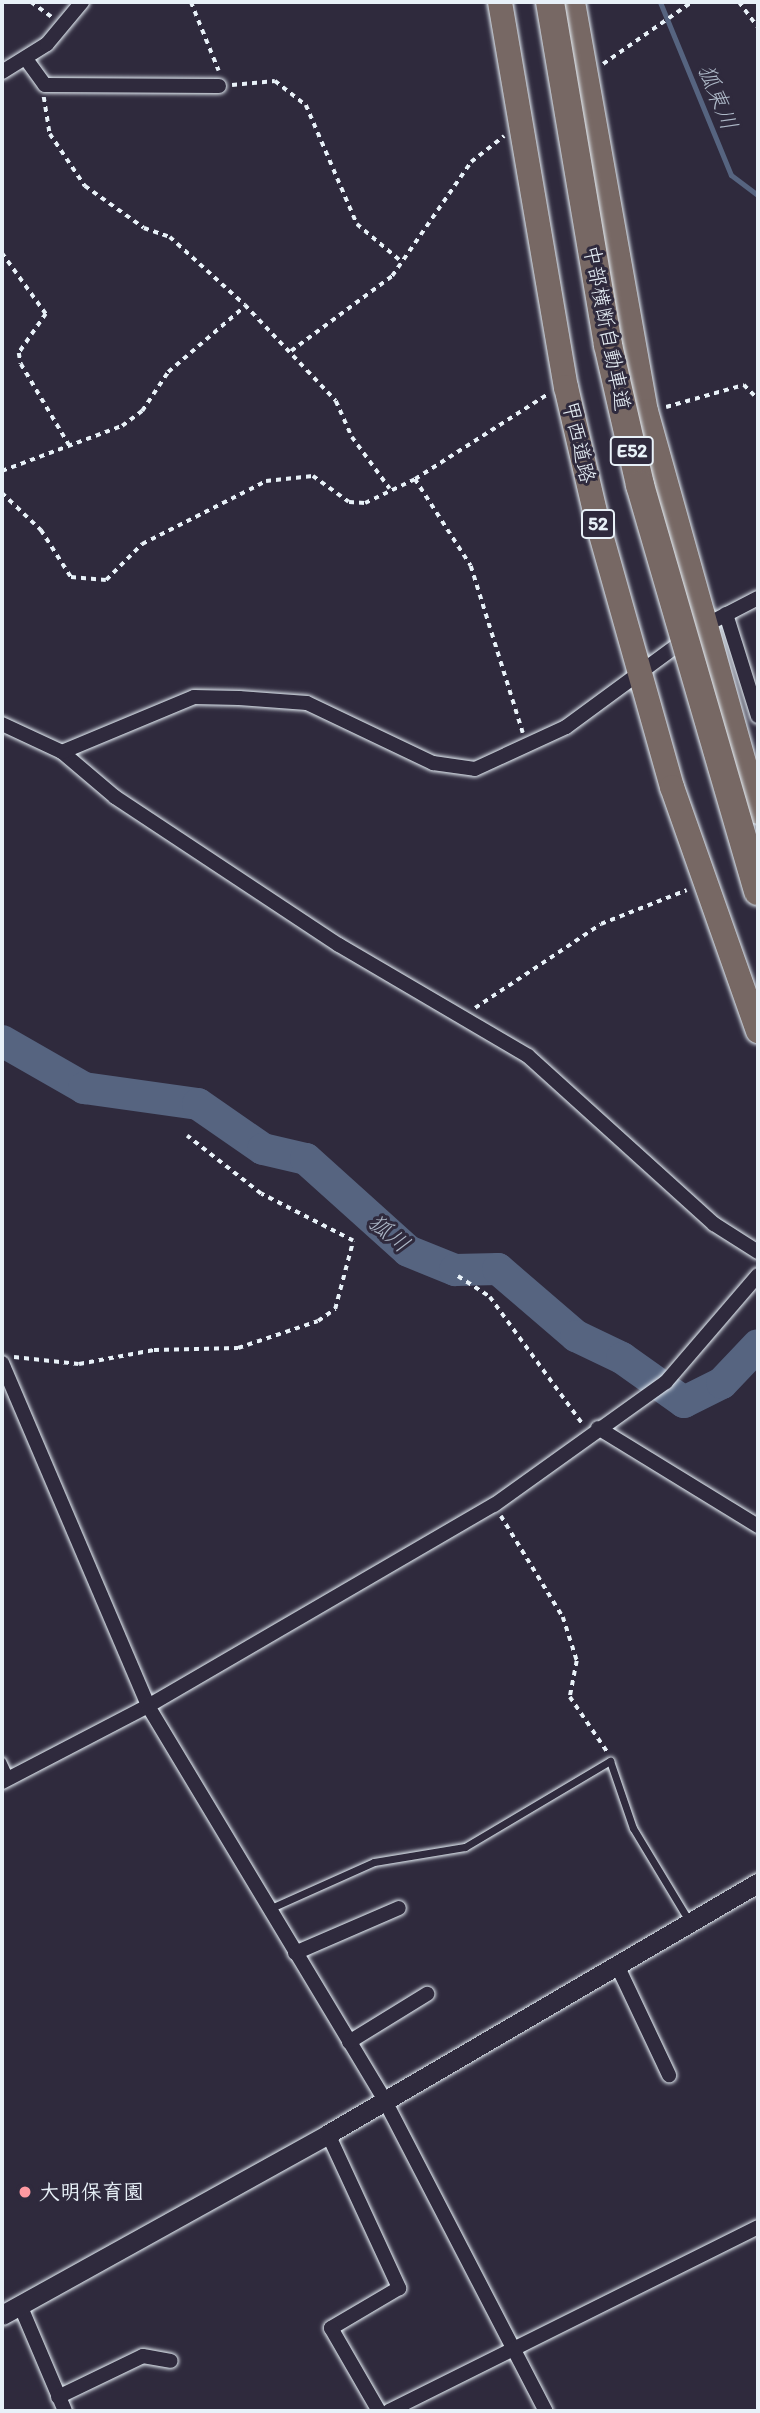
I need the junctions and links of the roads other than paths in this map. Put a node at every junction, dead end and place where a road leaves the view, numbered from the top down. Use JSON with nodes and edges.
{"nodes":[{"id":1,"x":82,"y":2,"type":"edge"},
{"id":2,"x":500,"y":2,"type":"edge"},
{"id":3,"x":550,"y":2,"type":"edge"},
{"id":4,"x":573,"y":2,"type":"edge"},
{"id":5,"x":26,"y":59,"type":"junction"},
{"id":6,"x":2,"y":72,"type":"edge"},
{"id":7,"x":219,"y":86,"type":"road end"},
{"id":8,"x":758,"y":598,"type":"edge"},
{"id":9,"x":726,"y":614,"type":"junction"},
{"id":10,"x":702,"y":627,"type":"junction"},
{"id":11,"x":637,"y":674,"type":"junction"},
{"id":12,"x":758,"y":716,"type":"edge"},
{"id":13,"x":2,"y":724,"type":"edge"},
{"id":14,"x":62,"y":752,"type":"junction"},
{"id":15,"x":758,"y":812,"type":"edge"},
{"id":16,"x":758,"y":891,"type":"edge"},
{"id":17,"x":758,"y":1031,"type":"edge"},
{"id":18,"x":758,"y":1252,"type":"edge"},
{"id":19,"x":758,"y":1275,"type":"edge"},
{"id":20,"x":2,"y":1363,"type":"edge"},
{"id":21,"x":594,"y":1431,"type":"junction"},
{"id":22,"x":758,"y":1526,"type":"edge"},
{"id":23,"x":148,"y":1706,"type":"junction"},
{"id":24,"x":2,"y":1761,"type":"edge"},
{"id":25,"x":6,"y":1780,"type":"edge"},
{"id":26,"x":758,"y":1883,"type":"edge"},
{"id":27,"x":399,"y":1908,"type":"dead end"},
{"id":28,"x":269,"y":1909,"type":"junction"},
{"id":29,"x":689,"y":1922,"type":"junction"},
{"id":30,"x":295,"y":1953,"type":"junction"},
{"id":31,"x":617,"y":1965,"type":"junction"},
{"id":32,"x":427,"y":1994,"type":"dead end"},
{"id":33,"x":349,"y":2042,"type":"junction"},
{"id":34,"x":669,"y":2076,"type":"dead end"},
{"id":35,"x":385,"y":2101,"type":"junction"},
{"id":36,"x":328,"y":2134,"type":"junction"},
{"id":37,"x":758,"y":2227,"type":"edge"},
{"id":38,"x":20,"y":2305,"type":"junction"},
{"id":39,"x":2,"y":2315,"type":"edge"},
{"id":40,"x":513,"y":2349,"type":"junction"},
{"id":41,"x":171,"y":2361,"type":"dead end"},
{"id":42,"x":58,"y":2397,"type":"junction"},
{"id":43,"x":65,"y":2411,"type":"edge"},
{"id":44,"x":379,"y":2411,"type":"edge"},
{"id":45,"x":389,"y":2411,"type":"edge"},
{"id":46,"x":545,"y":2411,"type":"edge"}],
"edges":[{"from":1,"to":5,"type":"street"},
{"from":2,"to":11,"type":"highway","name":"甲西道路","number":"52"},
{"from":3,"to":16,"type":"highway","name":"中部横断自動車道","number":"E52","bridge":true},
{"from":4,"to":10,"type":"highway"},
{"from":5,"to":6,"type":"street"},
{"from":5,"to":7,"type":"street"},
{"from":8,"to":9,"type":"street"},
{"from":9,"to":10,"type":"street"},
{"from":9,"to":12,"type":"street"},
{"from":10,"to":11,"type":"street"},
{"from":10,"to":15,"type":"highway"},
{"from":11,"to":14,"type":"street"},
{"from":11,"to":17,"type":"highway","name":"甲西道路","number":"52"},
{"from":13,"to":14,"type":"street"},
{"from":14,"to":18,"type":"street"},
{"from":19,"to":21,"type":"street"},
{"from":20,"to":23,"type":"street"},
{"from":21,"to":22,"type":"street"},
{"from":21,"to":23,"type":"street"},
{"from":23,"to":25,"type":"street"},
{"from":23,"to":28,"type":"street"},
{"from":24,"to":25,"type":"lane"},
{"from":26,"to":29,"type":"street"},
{"from":27,"to":30,"type":"street"},
{"from":28,"to":29,"type":"lane"},
{"from":28,"to":30,"type":"street"},
{"from":29,"to":31,"type":"street"},
{"from":30,"to":33,"type":"street"},
{"from":31,"to":34,"type":"street"},
{"from":31,"to":35,"type":"street"},
{"from":32,"to":33,"type":"street"},
{"from":33,"to":35,"type":"street"},
{"from":35,"to":36,"type":"street"},
{"from":35,"to":40,"type":"street"},
{"from":36,"to":38,"type":"street"},
{"from":36,"to":44,"type":"street"},
{"from":37,"to":40,"type":"street"},
{"from":38,"to":39,"type":"street"},
{"from":38,"to":42,"type":"street"},
{"from":40,"to":45,"type":"street"},
{"from":40,"to":46,"type":"street"},
{"from":41,"to":42,"type":"street"},
{"from":42,"to":43,"type":"street"}]}
